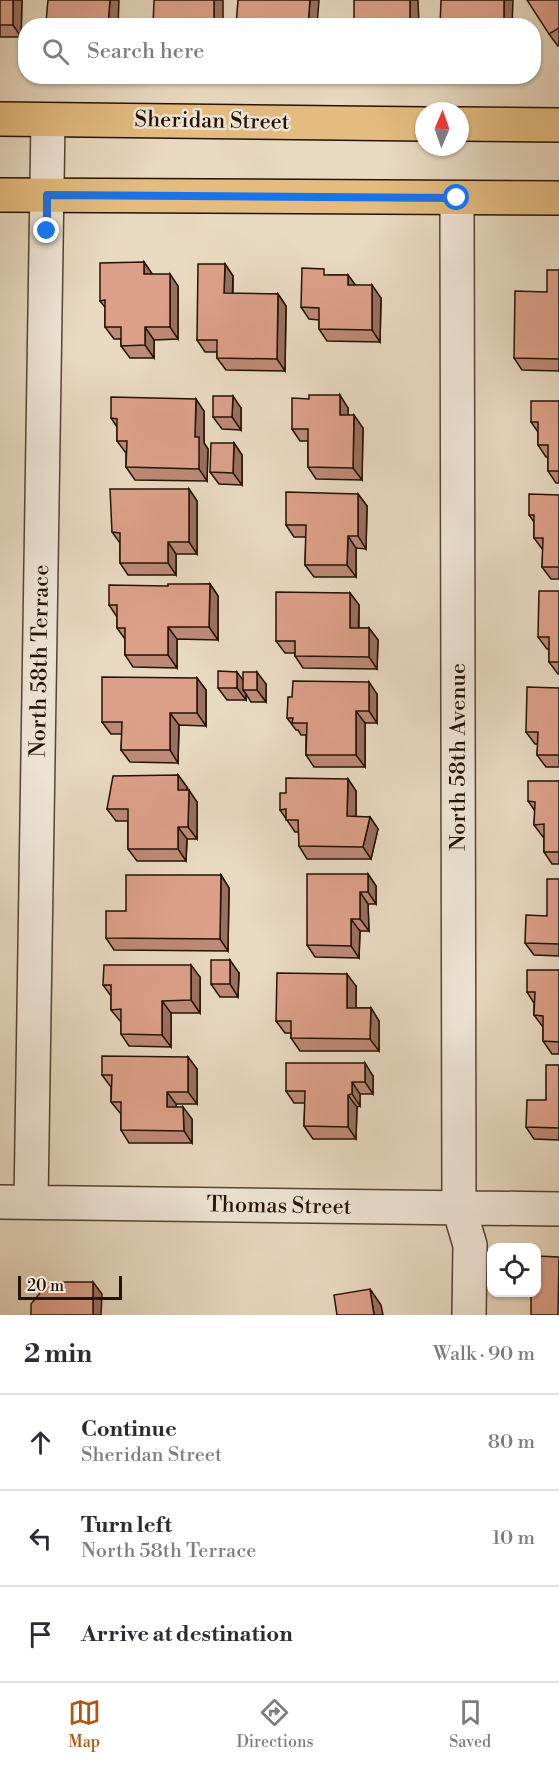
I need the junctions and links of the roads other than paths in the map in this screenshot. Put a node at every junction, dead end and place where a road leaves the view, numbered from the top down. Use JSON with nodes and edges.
{"nodes":[{"id":1,"x":0,"y":119,"type":"edge"},
{"id":2,"x":48,"y":120,"type":"junction"},
{"id":3,"x":415,"y":124,"type":"edge"},
{"id":4,"x":469,"y":124,"type":"edge"},
{"id":5,"x":559,"y":125,"type":"edge"},
{"id":6,"x":0,"y":195,"type":"edge"},
{"id":7,"x":47,"y":195,"type":"junction"},
{"id":8,"x":457,"y":198,"type":"junction"},
{"id":9,"x":559,"y":198,"type":"edge"},
{"id":10,"x":15,"y":1202,"type":"edge"},
{"id":11,"x":459,"y":1208,"type":"junction"},
{"id":12,"x":559,"y":1209,"type":"edge"},
{"id":13,"x":469,"y":1315,"type":"edge"}],
"edges":[{"from":1,"to":2,"type":"main road","name":"Sheridan Street"},
{"from":2,"to":3,"type":"main road","name":"Sheridan Street"},
{"from":2,"to":7,"type":"street","name":"North 58th Terrace"},
{"from":4,"to":5,"type":"main road"},
{"from":6,"to":7,"type":"main road"},
{"from":7,"to":8,"type":"main road"},
{"from":7,"to":10,"type":"street","name":"North 58th Terrace"},
{"from":8,"to":9,"type":"main road"},
{"from":8,"to":11,"type":"street","name":"North 58th Avenue"},
{"from":10,"to":11,"type":"street","name":"Thomas Street"},
{"from":11,"to":12,"type":"street","name":"Thomas Street"},
{"from":11,"to":13,"type":"street","name":"North 58th Avenue"}]}
